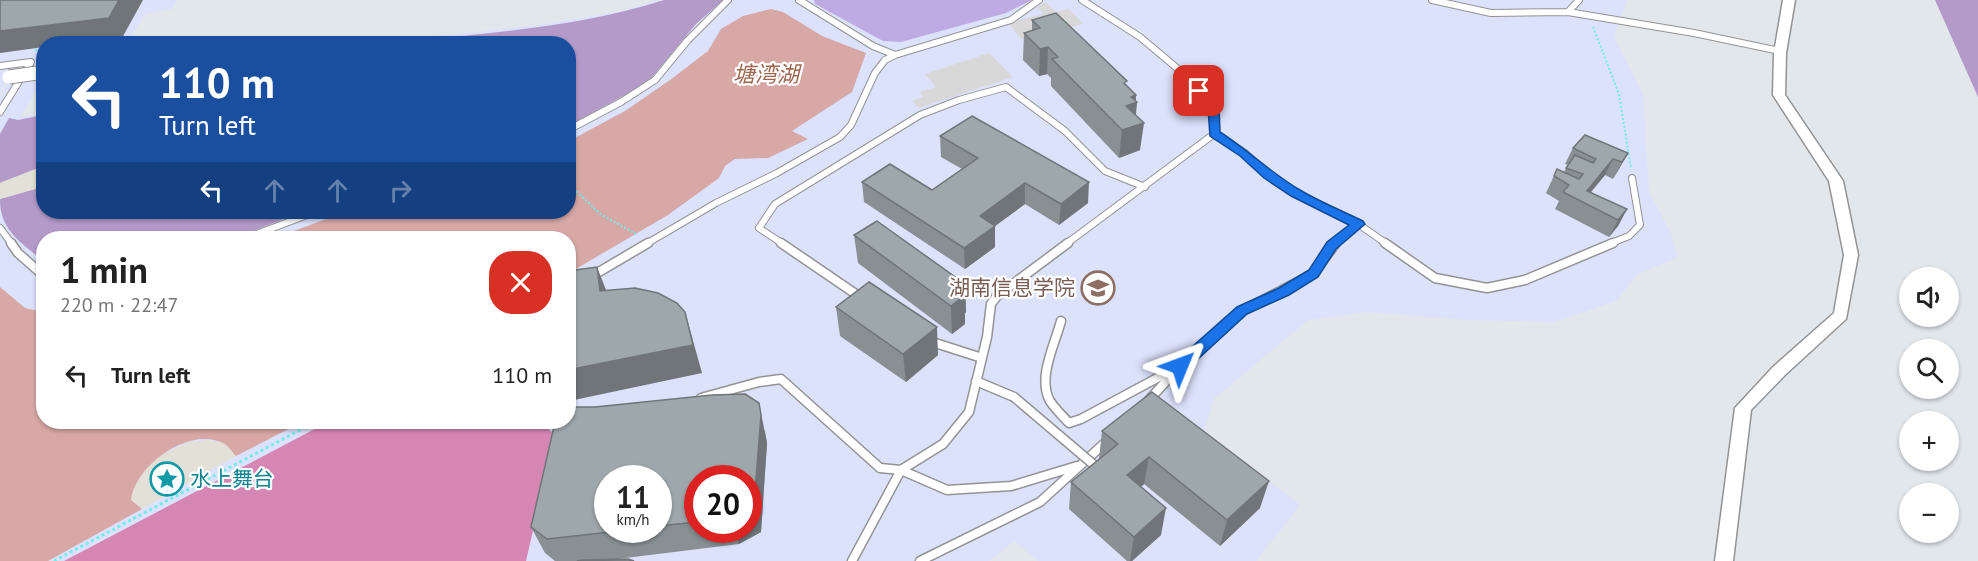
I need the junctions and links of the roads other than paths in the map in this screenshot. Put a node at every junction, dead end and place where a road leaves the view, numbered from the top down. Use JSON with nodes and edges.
{"nodes":[{"id":1,"x":728,"y":0,"type":"edge"},
{"id":2,"x":799,"y":0,"type":"edge"},
{"id":3,"x":1040,"y":0,"type":"edge"},
{"id":4,"x":1082,"y":0,"type":"edge"},
{"id":5,"x":1432,"y":0,"type":"edge"},
{"id":6,"x":1579,"y":0,"type":"edge"},
{"id":7,"x":1789,"y":0,"type":"edge"},
{"id":8,"x":1568,"y":12,"type":"junction"},
{"id":9,"x":1780,"y":51,"type":"junction"},
{"id":10,"x":895,"y":55,"type":"junction"},
{"id":11,"x":0,"y":66,"type":"edge"},
{"id":12,"x":36,"y":74,"type":"edge"},
{"id":13,"x":4,"y":78,"type":"edge"},
{"id":14,"x":0,"y":112,"type":"edge"},
{"id":15,"x":576,"y":126,"type":"edge"},
{"id":16,"x":1214,"y":134,"type":"junction"},
{"id":17,"x":1632,"y":178,"type":"road end"},
{"id":18,"x":1145,"y":187,"type":"junction"},
{"id":19,"x":296,"y":219,"type":"edge"},
{"id":20,"x":1358,"y":224,"type":"junction"},
{"id":21,"x":0,"y":228,"type":"edge"},
{"id":22,"x":265,"y":231,"type":"edge"},
{"id":23,"x":36,"y":269,"type":"edge"},
{"id":24,"x":587,"y":278,"type":"edge"},
{"id":25,"x":871,"y":304,"type":"edge"},
{"id":26,"x":1061,"y":321,"type":"dead end"},
{"id":27,"x":920,"y":338,"type":"edge"},
{"id":28,"x":982,"y":358,"type":"junction"},
{"id":29,"x":1180,"y":366,"type":"junction"},
{"id":30,"x":976,"y":381,"type":"junction"},
{"id":31,"x":688,"y":402,"type":"edge"},
{"id":32,"x":1144,"y":406,"type":"edge"},
{"id":33,"x":1112,"y":435,"type":"edge"},
{"id":34,"x":1080,"y":465,"type":"junction"},
{"id":35,"x":901,"y":470,"type":"junction"},
{"id":36,"x":1108,"y":477,"type":"edge"},
{"id":37,"x":852,"y":561,"type":"edge"},
{"id":38,"x":920,"y":561,"type":"edge"},
{"id":39,"x":1724,"y":561,"type":"edge"}],
"edges":[{"from":1,"to":15,"type":"lane"},
{"from":2,"to":10,"type":"lane"},
{"from":3,"to":10,"type":"lane"},
{"from":4,"to":16,"type":"lane"},
{"from":5,"to":8,"type":"lane"},
{"from":6,"to":8,"type":"lane"},
{"from":7,"to":9,"type":"street"},
{"from":8,"to":9,"type":"lane"},
{"from":9,"to":39,"type":"street"},
{"from":10,"to":24,"type":"lane"},
{"from":11,"to":14,"type":"lane"},
{"from":12,"to":13,"type":"street","bridge":true},
{"from":16,"to":18,"type":"lane"},
{"from":16,"to":20,"type":"lane"},
{"from":17,"to":20,"type":"lane"},
{"from":18,"to":25,"type":"lane"},
{"from":18,"to":28,"type":"lane"},
{"from":19,"to":22,"type":"lane"},
{"from":20,"to":29,"type":"lane"},
{"from":21,"to":23,"type":"lane"},
{"from":26,"to":29,"type":"lane"},
{"from":27,"to":28,"type":"lane"},
{"from":28,"to":30,"type":"lane"},
{"from":29,"to":32,"type":"lane"},
{"from":30,"to":35,"type":"lane"},
{"from":30,"to":36,"type":"lane","bridge":true},
{"from":31,"to":35,"type":"lane"},
{"from":33,"to":34,"type":"lane"},
{"from":34,"to":35,"type":"lane"},
{"from":34,"to":38,"type":"lane"},
{"from":35,"to":37,"type":"lane"}]}
